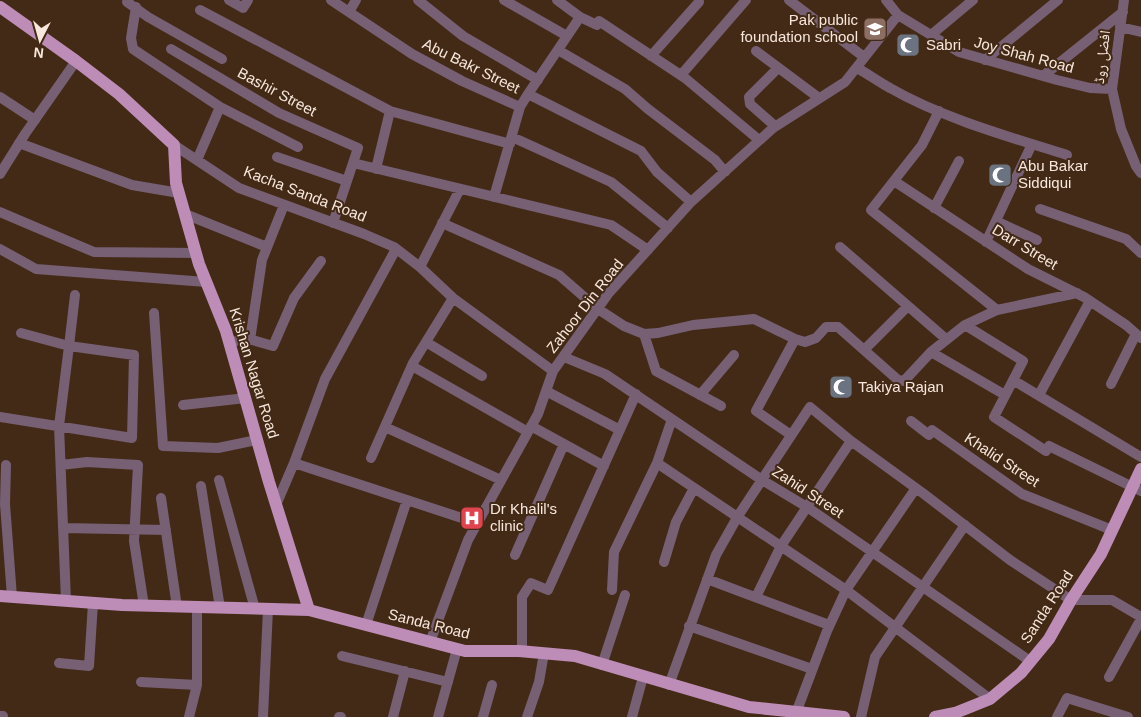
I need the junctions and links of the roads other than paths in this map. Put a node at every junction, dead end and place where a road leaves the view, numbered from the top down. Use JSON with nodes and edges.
{"nodes":[{"id":1,"x":229,"y":0,"type":"edge"},
{"id":2,"x":248,"y":0,"type":"edge"},
{"id":3,"x":331,"y":0,"type":"edge"},
{"id":4,"x":356,"y":0,"type":"edge"},
{"id":5,"x":418,"y":0,"type":"edge"},
{"id":6,"x":504,"y":0,"type":"edge"},
{"id":7,"x":557,"y":0,"type":"edge"},
{"id":8,"x":746,"y":0,"type":"edge"},
{"id":9,"x":789,"y":0,"type":"edge"},
{"id":10,"x":973,"y":0,"type":"edge"},
{"id":11,"x":1058,"y":0,"type":"edge"},
{"id":12,"x":1124,"y":0,"type":"edge"},
{"id":13,"x":887,"y":1,"type":"edge"},
{"id":14,"x":699,"y":2,"type":"dead end"},
{"id":15,"x":0,"y":7,"type":"edge"},
{"id":16,"x":200,"y":10,"type":"dead end"},
{"id":17,"x":349,"y":12,"type":"junction"},
{"id":18,"x":1122,"y":12,"type":"junction"},
{"id":19,"x":898,"y":15,"type":"junction"},
{"id":20,"x":580,"y":17,"type":"junction"},
{"id":21,"x":1120,"y":28,"type":"junction"},
{"id":22,"x":1141,"y":32,"type":"edge"},
{"id":23,"x":931,"y":35,"type":"junction"},
{"id":24,"x":567,"y":36,"type":"junction"},
{"id":25,"x":171,"y":49,"type":"dead end"},
{"id":26,"x":558,"y":50,"type":"junction"},
{"id":27,"x":756,"y":51,"type":"dead end"},
{"id":28,"x":652,"y":56,"type":"junction"},
{"id":29,"x":864,"y":57,"type":"junction"},
{"id":30,"x":222,"y":59,"type":"dead end"},
{"id":31,"x":76,"y":60,"type":"junction"},
{"id":32,"x":984,"y":60,"type":"junction"},
{"id":33,"x":778,"y":68,"type":"junction"},
{"id":34,"x":857,"y":68,"type":"junction"},
{"id":35,"x":682,"y":76,"type":"junction"},
{"id":36,"x":1043,"y":76,"type":"junction"},
{"id":37,"x":538,"y":80,"type":"junction"},
{"id":38,"x":1112,"y":89,"type":"junction"},
{"id":39,"x":528,"y":94,"type":"junction"},
{"id":40,"x":0,"y":97,"type":"edge"},
{"id":41,"x":818,"y":98,"type":"junction"},
{"id":42,"x":220,"y":107,"type":"junction"},
{"id":43,"x":520,"y":107,"type":"junction"},
{"id":44,"x":939,"y":110,"type":"junction"},
{"id":45,"x":390,"y":111,"type":"junction"},
{"id":46,"x":35,"y":120,"type":"junction"},
{"id":47,"x":776,"y":126,"type":"junction"},
{"id":48,"x":511,"y":140,"type":"junction"},
{"id":49,"x":759,"y":140,"type":"junction"},
{"id":50,"x":19,"y":143,"type":"junction"},
{"id":51,"x":1032,"y":144,"type":"junction"},
{"id":52,"x":174,"y":145,"type":"junction"},
{"id":53,"x":298,"y":147,"type":"dead end"},
{"id":54,"x":1067,"y":155,"type":"dead end"},
{"id":55,"x":277,"y":158,"type":"dead end"},
{"id":56,"x":197,"y":160,"type":"junction"},
{"id":57,"x":959,"y":161,"type":"dead end"},
{"id":58,"x":353,"y":163,"type":"junction"},
{"id":59,"x":376,"y":169,"type":"junction"},
{"id":60,"x":725,"y":172,"type":"junction"},
{"id":61,"x":1141,"y":173,"type":"edge"},
{"id":62,"x":0,"y":174,"type":"edge"},
{"id":63,"x":347,"y":181,"type":"junction"},
{"id":64,"x":894,"y":181,"type":"junction"},
{"id":65,"x":460,"y":189,"type":"junction"},
{"id":66,"x":179,"y":193,"type":"junction"},
{"id":67,"x":494,"y":197,"type":"junction"},
{"id":68,"x":691,"y":202,"type":"junction"},
{"id":69,"x":284,"y":205,"type":"junction"},
{"id":70,"x":934,"y":208,"type":"junction"},
{"id":71,"x":1040,"y":209,"type":"dead end"},
{"id":72,"x":0,"y":212,"type":"edge"},
{"id":73,"x":184,"y":214,"type":"junction"},
{"id":74,"x":996,"y":221,"type":"junction"},
{"id":75,"x":333,"y":223,"type":"junction"},
{"id":76,"x":442,"y":223,"type":"junction"},
{"id":77,"x":668,"y":228,"type":"junction"},
{"id":78,"x":1037,"y":240,"type":"dead end"},
{"id":79,"x":986,"y":242,"type":"junction"},
{"id":80,"x":268,"y":247,"type":"junction"},
{"id":81,"x":840,"y":247,"type":"dead end"},
{"id":82,"x":0,"y":249,"type":"edge"},
{"id":83,"x":396,"y":249,"type":"junction"},
{"id":84,"x":648,"y":250,"type":"junction"},
{"id":85,"x":196,"y":253,"type":"junction"},
{"id":86,"x":1141,"y":253,"type":"edge"},
{"id":87,"x":321,"y":261,"type":"dead end"},
{"id":88,"x":420,"y":267,"type":"junction"},
{"id":89,"x":206,"y":282,"type":"junction"},
{"id":90,"x":1077,"y":293,"type":"junction"},
{"id":91,"x":76,"y":295,"type":"dead end"},
{"id":92,"x":453,"y":298,"type":"junction"},
{"id":93,"x":1090,"y":301,"type":"junction"},
{"id":94,"x":908,"y":306,"type":"junction"},
{"id":95,"x":598,"y":309,"type":"junction"},
{"id":96,"x":997,"y":310,"type":"junction"},
{"id":97,"x":154,"y":313,"type":"dead end"},
{"id":98,"x":965,"y":325,"type":"junction"},
{"id":99,"x":22,"y":333,"type":"dead end"},
{"id":100,"x":644,"y":334,"type":"junction"},
{"id":101,"x":1139,"y":336,"type":"edge"},
{"id":102,"x":795,"y":339,"type":"junction"},
{"id":103,"x":946,"y":339,"type":"junction"},
{"id":104,"x":250,"y":340,"type":"junction"},
{"id":105,"x":426,"y":342,"type":"junction"},
{"id":106,"x":230,"y":343,"type":"junction"},
{"id":107,"x":69,"y":346,"type":"junction"},
{"id":108,"x":864,"y":350,"type":"junction"},
{"id":109,"x":931,"y":352,"type":"junction"},
{"id":110,"x":734,"y":355,"type":"dead end"},
{"id":111,"x":564,"y":357,"type":"junction"},
{"id":112,"x":412,"y":366,"type":"junction"},
{"id":113,"x":553,"y":372,"type":"junction"},
{"id":114,"x":482,"y":376,"type":"dead end"},
{"id":115,"x":1013,"y":380,"type":"junction"},
{"id":116,"x":1111,"y":384,"type":"dead end"},
{"id":117,"x":546,"y":391,"type":"junction"},
{"id":118,"x":636,"y":394,"type":"junction"},
{"id":119,"x":700,"y":395,"type":"junction"},
{"id":120,"x":1005,"y":395,"type":"junction"},
{"id":121,"x":1039,"y":396,"type":"junction"},
{"id":122,"x":246,"y":398,"type":"junction"},
{"id":123,"x":183,"y":405,"type":"dead end"},
{"id":124,"x":721,"y":406,"type":"dead end"},
{"id":125,"x":0,"y":417,"type":"edge"},
{"id":126,"x":672,"y":419,"type":"junction"},
{"id":127,"x":911,"y":421,"type":"dead end"},
{"id":128,"x":59,"y":426,"type":"junction"},
{"id":129,"x":385,"y":427,"type":"junction"},
{"id":130,"x":530,"y":429,"type":"junction"},
{"id":131,"x":620,"y":430,"type":"junction"},
{"id":132,"x":791,"y":435,"type":"junction"},
{"id":133,"x":257,"y":440,"type":"junction"},
{"id":134,"x":851,"y":441,"type":"junction"},
{"id":135,"x":564,"y":444,"type":"junction"},
{"id":136,"x":1141,"y":456,"type":"edge"},
{"id":137,"x":371,"y":458,"type":"dead end"},
{"id":138,"x":294,"y":463,"type":"junction"},
{"id":139,"x":657,"y":463,"type":"junction"},
{"id":140,"x":6,"y":465,"type":"dead end"},
{"id":141,"x":61,"y":465,"type":"junction"},
{"id":142,"x":604,"y":466,"type":"junction"},
{"id":143,"x":1141,"y":469,"type":"edge"},
{"id":144,"x":219,"y":480,"type":"dead end"},
{"id":145,"x":501,"y":480,"type":"junction"},
{"id":146,"x":762,"y":480,"type":"junction"},
{"id":147,"x":200,"y":486,"type":"dead end"},
{"id":148,"x":694,"y":488,"type":"junction"},
{"id":149,"x":916,"y":488,"type":"junction"},
{"id":150,"x":1137,"y":489,"type":"edge"},
{"id":151,"x":161,"y":498,"type":"dead end"},
{"id":152,"x":407,"y":500,"type":"junction"},
{"id":153,"x":276,"y":505,"type":"junction"},
{"id":154,"x":807,"y":507,"type":"junction"},
{"id":155,"x":738,"y":516,"type":"junction"},
{"id":156,"x":477,"y":523,"type":"junction"},
{"id":157,"x":965,"y":525,"type":"junction"},
{"id":158,"x":63,"y":528,"type":"junction"},
{"id":159,"x":135,"y":529,"type":"junction"},
{"id":160,"x":166,"y":530,"type":"junction"},
{"id":161,"x":1112,"y":530,"type":"junction"},
{"id":162,"x":781,"y":546,"type":"junction"},
{"id":163,"x":872,"y":552,"type":"junction"},
{"id":164,"x":515,"y":555,"type":"dead end"},
{"id":165,"x":664,"y":562,"type":"dead end"},
{"id":166,"x":706,"y":579,"type":"junction"},
{"id":167,"x":922,"y":587,"type":"junction"},
{"id":168,"x":612,"y":590,"type":"dead end"},
{"id":169,"x":846,"y":590,"type":"junction"},
{"id":170,"x":625,"y":595,"type":"dead end"},
{"id":171,"x":6,"y":597,"type":"edge"},
{"id":172,"x":756,"y":597,"type":"junction"},
{"id":173,"x":1071,"y":600,"type":"junction"},
{"id":174,"x":66,"y":601,"type":"junction"},
{"id":175,"x":94,"y":603,"type":"junction"},
{"id":176,"x":144,"y":606,"type":"junction"},
{"id":177,"x":177,"y":606,"type":"junction"},
{"id":178,"x":197,"y":607,"type":"junction"},
{"id":179,"x":220,"y":608,"type":"junction"},
{"id":180,"x":262,"y":609,"type":"junction"},
{"id":181,"x":309,"y":610,"type":"junction"},
{"id":182,"x":1141,"y":618,"type":"edge"},
{"id":183,"x":366,"y":625,"type":"junction"},
{"id":184,"x":829,"y":625,"type":"junction"},
{"id":185,"x":689,"y":626,"type":"junction"},
{"id":186,"x":896,"y":627,"type":"junction"},
{"id":187,"x":430,"y":642,"type":"junction"},
{"id":188,"x":457,"y":649,"type":"junction"},
{"id":189,"x":522,"y":652,"type":"junction"},
{"id":190,"x":544,"y":654,"type":"junction"},
{"id":191,"x":342,"y":656,"type":"dead end"},
{"id":192,"x":1030,"y":661,"type":"junction"},
{"id":193,"x":59,"y":663,"type":"dead end"},
{"id":194,"x":602,"y":665,"type":"junction"},
{"id":195,"x":812,"y":669,"type":"junction"},
{"id":196,"x":405,"y":671,"type":"junction"},
{"id":197,"x":642,"y":677,"type":"junction"},
{"id":198,"x":1109,"y":677,"type":"dead end"},
{"id":199,"x":141,"y":682,"type":"dead end"},
{"id":200,"x":448,"y":682,"type":"junction"},
{"id":201,"x":669,"y":684,"type":"junction"},
{"id":202,"x":197,"y":685,"type":"junction"},
{"id":203,"x":492,"y":685,"type":"dead end"},
{"id":204,"x":990,"y":698,"type":"junction"},
{"id":205,"x":739,"y":711,"type":"edge"},
{"id":206,"x":802,"y":714,"type":"edge"},
{"id":207,"x":958,"y":715,"type":"edge"},
{"id":208,"x":189,"y":717,"type":"edge"},
{"id":209,"x":263,"y":717,"type":"edge"},
{"id":210,"x":393,"y":717,"type":"edge"},
{"id":211,"x":438,"y":717,"type":"edge"},
{"id":212,"x":483,"y":717,"type":"edge"},
{"id":213,"x":527,"y":717,"type":"edge"},
{"id":214,"x":632,"y":717,"type":"edge"},
{"id":215,"x":844,"y":717,"type":"edge"},
{"id":216,"x":861,"y":717,"type":"edge"},
{"id":217,"x":935,"y":717,"type":"edge"},
{"id":218,"x":1057,"y":717,"type":"edge"},
{"id":219,"x":1125,"y":717,"type":"edge"}],
"edges":[{"from":1,"to":2,"type":"street"},
{"from":3,"to":17,"type":"street","name":"Abu Bakr Street"},
{"from":4,"to":17,"type":"street"},
{"from":5,"to":37,"type":"street"},
{"from":6,"to":24,"type":"street"},
{"from":7,"to":20,"type":"street"},
{"from":8,"to":35,"type":"street"},
{"from":9,"to":29,"type":"street"},
{"from":10,"to":23,"type":"street"},
{"from":11,"to":32,"type":"street"},
{"from":12,"to":18,"type":"street","name":"افضل روڈ"},
{"from":13,"to":19,"type":"street","name":"Joy Shah Road"},
{"from":14,"to":28,"type":"street"},
{"from":15,"to":31,"type":"main road","name":"Kacha Sanda Road"},
{"from":16,"to":45,"type":"street"},
{"from":17,"to":43,"type":"street","name":"Abu Bakr Street"},
{"from":18,"to":21,"type":"street","name":"افضل روڈ"},
{"from":18,"to":36,"type":"street"},
{"from":19,"to":23,"type":"street","name":"Joy Shah Road"},
{"from":19,"to":29,"type":"street","name":"Zahoor Din Road"},
{"from":20,"to":24,"type":"street"},
{"from":20,"to":28,"type":"street"},
{"from":21,"to":22,"type":"street"},
{"from":21,"to":38,"type":"street","name":"افضل روڈ"},
{"from":23,"to":32,"type":"street","name":"Joy Shah Road"},
{"from":24,"to":26,"type":"street"},
{"from":25,"to":58,"type":"street","name":"Bashir Street"},
{"from":26,"to":37,"type":"street"},
{"from":26,"to":60,"type":"street"},
{"from":27,"to":33,"type":"street"},
{"from":28,"to":35,"type":"street"},
{"from":29,"to":34,"type":"street","name":"Zahoor Din Road"},
{"from":30,"to":42,"type":"street"},
{"from":31,"to":46,"type":"street"},
{"from":31,"to":52,"type":"main road","name":"Kacha Sanda Road"},
{"from":32,"to":36,"type":"street","name":"Joy Shah Road"},
{"from":33,"to":41,"type":"street"},
{"from":33,"to":47,"type":"street"},
{"from":34,"to":41,"type":"street","name":"Zahoor Din Road"},
{"from":34,"to":44,"type":"street"},
{"from":35,"to":49,"type":"street"},
{"from":36,"to":38,"type":"street","name":"Joy Shah Road"},
{"from":37,"to":39,"type":"street"},
{"from":38,"to":61,"type":"street","name":"افضل روڈ"},
{"from":39,"to":43,"type":"street","name":"Abu Bakr Street"},
{"from":39,"to":68,"type":"street","name":"Abu Bakr Street"},
{"from":40,"to":46,"type":"street"},
{"from":41,"to":47,"type":"street","name":"Zahoor Din Road"},
{"from":42,"to":53,"type":"street"},
{"from":42,"to":56,"type":"street"},
{"from":43,"to":48,"type":"street"},
{"from":44,"to":51,"type":"street"},
{"from":44,"to":64,"type":"street"},
{"from":45,"to":48,"type":"street"},
{"from":45,"to":59,"type":"street"},
{"from":46,"to":50,"type":"street"},
{"from":47,"to":49,"type":"street","name":"Zahoor Din Road"},
{"from":48,"to":67,"type":"street"},
{"from":48,"to":77,"type":"street"},
{"from":49,"to":60,"type":"street","name":"Zahoor Din Road"},
{"from":50,"to":62,"type":"street"},
{"from":50,"to":66,"type":"street"},
{"from":51,"to":54,"type":"street"},
{"from":51,"to":74,"type":"street"},
{"from":52,"to":56,"type":"street","name":"Kacha Sanda Road"},
{"from":52,"to":66,"type":"main road","name":"Krishan Nagar Road"},
{"from":55,"to":63,"type":"street"},
{"from":56,"to":69,"type":"street","name":"Kacha Sanda Road"},
{"from":57,"to":70,"type":"street"},
{"from":58,"to":59,"type":"street"},
{"from":58,"to":63,"type":"street"},
{"from":59,"to":65,"type":"street"},
{"from":60,"to":68,"type":"street","name":"Zahoor Din Road"},
{"from":63,"to":75,"type":"street"},
{"from":64,"to":70,"type":"street","name":"Darr Street"},
{"from":64,"to":96,"type":"street"},
{"from":65,"to":67,"type":"street"},
{"from":65,"to":76,"type":"street"},
{"from":66,"to":73,"type":"main road","name":"Krishan Nagar Road"},
{"from":67,"to":84,"type":"street"},
{"from":68,"to":77,"type":"street","name":"Zahoor Din Road"},
{"from":69,"to":75,"type":"street","name":"Kacha Sanda Road"},
{"from":69,"to":80,"type":"street"},
{"from":70,"to":79,"type":"street","name":"Darr Street"},
{"from":71,"to":86,"type":"street"},
{"from":72,"to":85,"type":"street"},
{"from":73,"to":80,"type":"street"},
{"from":73,"to":85,"type":"main road","name":"Krishan Nagar Road"},
{"from":74,"to":78,"type":"street"},
{"from":74,"to":79,"type":"street"},
{"from":75,"to":83,"type":"street","name":"Kacha Sanda Road"},
{"from":76,"to":88,"type":"street"},
{"from":76,"to":95,"type":"street"},
{"from":77,"to":84,"type":"street","name":"Zahoor Din Road"},
{"from":79,"to":90,"type":"street","name":"Darr Street"},
{"from":80,"to":104,"type":"street"},
{"from":81,"to":94,"type":"street"},
{"from":82,"to":89,"type":"street"},
{"from":83,"to":88,"type":"street","name":"Kacha Sanda Road"},
{"from":83,"to":138,"type":"street"},
{"from":84,"to":95,"type":"street","name":"Zahoor Din Road"},
{"from":85,"to":89,"type":"main road","name":"Krishan Nagar Road"},
{"from":87,"to":104,"type":"street"},
{"from":88,"to":92,"type":"street","name":"Kacha Sanda Road"},
{"from":89,"to":106,"type":"main road","name":"Krishan Nagar Road"},
{"from":90,"to":93,"type":"street","name":"Darr Street"},
{"from":90,"to":96,"type":"street"},
{"from":91,"to":107,"type":"street"},
{"from":92,"to":105,"type":"street"},
{"from":92,"to":113,"type":"street","name":"Kacha Sanda Road"},
{"from":93,"to":101,"type":"street","name":"Darr Street"},
{"from":93,"to":121,"type":"street"},
{"from":94,"to":103,"type":"street"},
{"from":94,"to":108,"type":"street"},
{"from":95,"to":100,"type":"street"},
{"from":95,"to":111,"type":"street","name":"Zahoor Din Road"},
{"from":96,"to":98,"type":"street"},
{"from":97,"to":133,"type":"street"},
{"from":98,"to":103,"type":"street"},
{"from":98,"to":115,"type":"street"},
{"from":99,"to":107,"type":"street"},
{"from":100,"to":102,"type":"street"},
{"from":100,"to":119,"type":"street"},
{"from":101,"to":116,"type":"street"},
{"from":102,"to":108,"type":"street"},
{"from":102,"to":132,"type":"street"},
{"from":103,"to":109,"type":"street"},
{"from":104,"to":106,"type":"street"},
{"from":105,"to":112,"type":"street"},
{"from":105,"to":114,"type":"street"},
{"from":106,"to":122,"type":"main road","name":"Krishan Nagar Road"},
{"from":107,"to":128,"type":"street"},
{"from":107,"to":128,"type":"street"},
{"from":108,"to":109,"type":"street"},
{"from":109,"to":120,"type":"street"},
{"from":110,"to":119,"type":"street"},
{"from":111,"to":113,"type":"street","name":"Zahoor Din Road"},
{"from":111,"to":118,"type":"street","name":"Zahid Street"},
{"from":112,"to":129,"type":"street"},
{"from":112,"to":130,"type":"street"},
{"from":113,"to":117,"type":"street","name":"Zahoor Din Road"},
{"from":115,"to":120,"type":"street"},
{"from":115,"to":121,"type":"street"},
{"from":117,"to":130,"type":"street","name":"Zahoor Din Road"},
{"from":117,"to":131,"type":"street"},
{"from":118,"to":126,"type":"street","name":"Zahid Street"},
{"from":118,"to":131,"type":"street"},
{"from":119,"to":124,"type":"street"},
{"from":120,"to":150,"type":"street"},
{"from":121,"to":136,"type":"street"},
{"from":122,"to":123,"type":"street"},
{"from":122,"to":133,"type":"main road","name":"Krishan Nagar Road"},
{"from":125,"to":128,"type":"street"},
{"from":126,"to":139,"type":"street"},
{"from":126,"to":146,"type":"street","name":"Zahid Street"},
{"from":127,"to":161,"type":"street","name":"Khalid Street"},
{"from":128,"to":141,"type":"street"},
{"from":129,"to":137,"type":"street"},
{"from":129,"to":145,"type":"street"},
{"from":130,"to":135,"type":"street"},
{"from":130,"to":145,"type":"street","name":"Zahoor Din Road"},
{"from":131,"to":142,"type":"street"},
{"from":132,"to":134,"type":"street"},
{"from":132,"to":146,"type":"street"},
{"from":133,"to":153,"type":"main road","name":"Krishan Nagar Road"},
{"from":134,"to":149,"type":"street"},
{"from":134,"to":154,"type":"street"},
{"from":135,"to":142,"type":"street"},
{"from":135,"to":164,"type":"street"},
{"from":138,"to":152,"type":"street"},
{"from":138,"to":153,"type":"street"},
{"from":139,"to":148,"type":"street"},
{"from":139,"to":168,"type":"street"},
{"from":140,"to":171,"type":"street"},
{"from":141,"to":158,"type":"street"},
{"from":141,"to":159,"type":"street"},
{"from":142,"to":189,"type":"street"},
{"from":143,"to":150,"type":"main road","name":"Sanda Road"},
{"from":144,"to":180,"type":"street"},
{"from":145,"to":156,"type":"street","name":"Zahoor Din Road"},
{"from":146,"to":154,"type":"street","name":"Zahid Street"},
{"from":146,"to":155,"type":"street"},
{"from":147,"to":179,"type":"street"},
{"from":148,"to":155,"type":"street"},
{"from":148,"to":165,"type":"street"},
{"from":149,"to":157,"type":"street"},
{"from":149,"to":163,"type":"street"},
{"from":150,"to":161,"type":"main road","name":"Sanda Road"},
{"from":151,"to":160,"type":"street"},
{"from":152,"to":156,"type":"street"},
{"from":152,"to":183,"type":"street"},
{"from":153,"to":181,"type":"main road","name":"Krishan Nagar Road"},
{"from":154,"to":162,"type":"street"},
{"from":154,"to":163,"type":"street","name":"Zahid Street"},
{"from":155,"to":162,"type":"street"},
{"from":155,"to":166,"type":"street"},
{"from":156,"to":187,"type":"street","name":"Zahoor Din Road"},
{"from":157,"to":167,"type":"street"},
{"from":157,"to":173,"type":"street"},
{"from":158,"to":159,"type":"street"},
{"from":158,"to":174,"type":"street"},
{"from":159,"to":160,"type":"street"},
{"from":159,"to":176,"type":"street"},
{"from":160,"to":177,"type":"street"},
{"from":161,"to":173,"type":"main road","name":"Sanda Road"},
{"from":162,"to":169,"type":"street"},
{"from":162,"to":172,"type":"street"},
{"from":163,"to":167,"type":"street","name":"Zahid Street"},
{"from":163,"to":169,"type":"street"},
{"from":166,"to":172,"type":"street"},
{"from":166,"to":185,"type":"street"},
{"from":167,"to":186,"type":"street"},
{"from":167,"to":192,"type":"street","name":"Zahid Street"},
{"from":169,"to":184,"type":"street"},
{"from":169,"to":186,"type":"street"},
{"from":170,"to":194,"type":"street"},
{"from":171,"to":174,"type":"main road","name":"Sanda Road"},
{"from":172,"to":184,"type":"street"},
{"from":173,"to":182,"type":"street"},
{"from":173,"to":192,"type":"main road","name":"Sanda Road"},
{"from":174,"to":175,"type":"main road","name":"Sanda Road"},
{"from":175,"to":176,"type":"main road","name":"Sanda Road"},
{"from":175,"to":193,"type":"street"},
{"from":176,"to":177,"type":"main road","name":"Sanda Road"},
{"from":177,"to":178,"type":"main road","name":"Sanda Road"},
{"from":178,"to":179,"type":"main road","name":"Sanda Road"},
{"from":178,"to":202,"type":"street"},
{"from":179,"to":180,"type":"main road","name":"Sanda Road"},
{"from":180,"to":181,"type":"main road","name":"Sanda Road"},
{"from":180,"to":209,"type":"street"},
{"from":181,"to":183,"type":"main road","name":"Sanda Road"},
{"from":182,"to":198,"type":"street"},
{"from":183,"to":187,"type":"main road","name":"Sanda Road"},
{"from":184,"to":195,"type":"street"},
{"from":185,"to":195,"type":"street"},
{"from":185,"to":201,"type":"street"},
{"from":186,"to":204,"type":"street"},
{"from":186,"to":216,"type":"street"},
{"from":187,"to":188,"type":"main road","name":"Sanda Road"},
{"from":188,"to":189,"type":"main road","name":"Sanda Road"},
{"from":188,"to":200,"type":"street"},
{"from":189,"to":190,"type":"main road","name":"Sanda Road"},
{"from":190,"to":194,"type":"main road","name":"Sanda Road"},
{"from":190,"to":213,"type":"street"},
{"from":191,"to":196,"type":"street"},
{"from":192,"to":204,"type":"main road","name":"Sanda Road"},
{"from":194,"to":197,"type":"main road","name":"Sanda Road"},
{"from":195,"to":206,"type":"street"},
{"from":196,"to":200,"type":"street"},
{"from":196,"to":210,"type":"street"},
{"from":197,"to":201,"type":"main road","name":"Sanda Road"},
{"from":197,"to":214,"type":"street"},
{"from":199,"to":202,"type":"street"},
{"from":200,"to":211,"type":"street"},
{"from":201,"to":205,"type":"main road","name":"Sanda Road"},
{"from":202,"to":208,"type":"street"},
{"from":203,"to":212,"type":"street"},
{"from":204,"to":207,"type":"main road","name":"Sanda Road"},
{"from":205,"to":206,"type":"main road","name":"Sanda Road"},
{"from":206,"to":215,"type":"main road","name":"Sanda Road"},
{"from":207,"to":217,"type":"main road","name":"Sanda Road"},
{"from":218,"to":219,"type":"street"}]}
